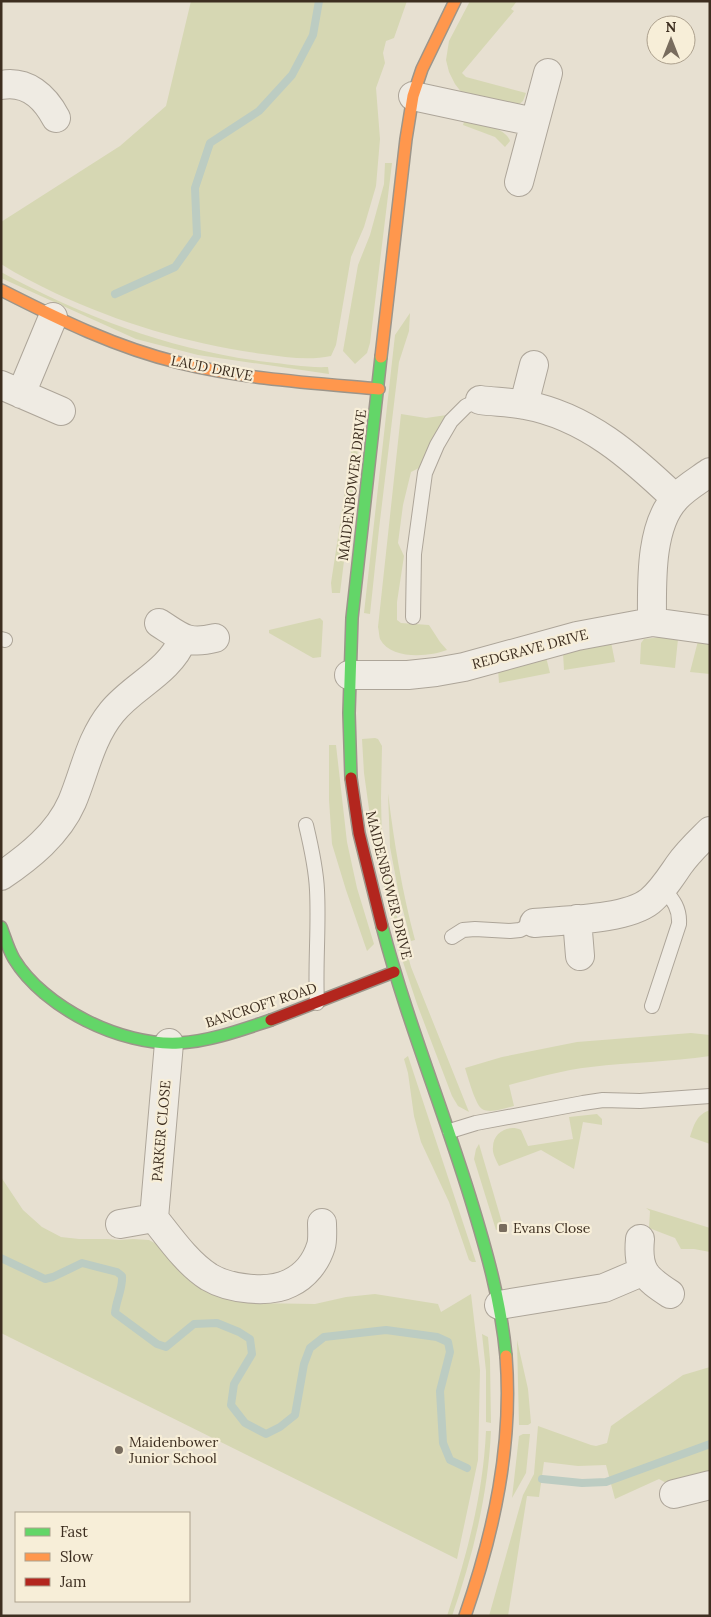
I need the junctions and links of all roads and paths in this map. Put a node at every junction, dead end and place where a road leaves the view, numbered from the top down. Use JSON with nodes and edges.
{"nodes":[{"id":1,"x":455,"y":1,"type":"edge"},
{"id":2,"x":548,"y":73,"type":"dead end"},
{"id":3,"x":1,"y":85,"type":"edge"},
{"id":4,"x":413,"y":96,"type":"junction"},
{"id":5,"x":56,"y":118,"type":"dead end"},
{"id":6,"x":534,"y":122,"type":"junction"},
{"id":7,"x":519,"y":182,"type":"dead end"},
{"id":8,"x":1,"y":290,"type":"edge"},
{"id":9,"x":53,"y":317,"type":"junction"},
{"id":10,"x":534,"y":365,"type":"dead end"},
{"id":11,"x":379,"y":389,"type":"junction"},
{"id":12,"x":11,"y":390,"type":"edge"},
{"id":13,"x":480,"y":400,"type":"joint"},
{"id":14,"x":524,"y":404,"type":"junction"},
{"id":15,"x":61,"y":410,"type":"dead end"},
{"id":16,"x":710,"y":472,"type":"edge"},
{"id":17,"x":675,"y":498,"type":"junction"},
{"id":18,"x":413,"y":617,"type":"dead end"},
{"id":19,"x":652,"y":622,"type":"junction"},
{"id":20,"x":159,"y":623,"type":"dead end"},
{"id":21,"x":710,"y":630,"type":"edge"},
{"id":22,"x":215,"y":638,"type":"dead end"},
{"id":23,"x":183,"y":639,"type":"junction"},
{"id":24,"x":349,"y":676,"type":"junction"},
{"id":25,"x":306,"y":825,"type":"dead end"},
{"id":26,"x":710,"y":831,"type":"edge"},
{"id":27,"x":1,"y":876,"type":"edge"},
{"id":28,"x":656,"y":895,"type":"junction"},
{"id":29,"x":577,"y":918,"type":"junction"},
{"id":30,"x":534,"y":923,"type":"joint"},
{"id":31,"x":1,"y":927,"type":"edge"},
{"id":32,"x":452,"y":937,"type":"dead end"},
{"id":33,"x":580,"y":956,"type":"dead end"},
{"id":34,"x":8,"y":963,"type":"edge"},
{"id":35,"x":394,"y":972,"type":"junction"},
{"id":36,"x":317,"y":1003,"type":"junction"},
{"id":37,"x":652,"y":1006,"type":"dead end"},
{"id":38,"x":169,"y":1043,"type":"junction"},
{"id":39,"x":710,"y":1096,"type":"edge"},
{"id":40,"x":450,"y":1131,"type":"junction"},
{"id":41,"x":154,"y":1218,"type":"junction"},
{"id":42,"x":322,"y":1223,"type":"dead end"},
{"id":43,"x":120,"y":1224,"type":"dead end"},
{"id":44,"x":640,"y":1238,"type":"dead end"},
{"id":45,"x":644,"y":1271,"type":"junction"},
{"id":46,"x":670,"y":1294,"type":"dead end"},
{"id":47,"x":499,"y":1305,"type":"junction"},
{"id":48,"x":710,"y":1485,"type":"edge"},
{"id":49,"x":674,"y":1494,"type":"dead end"},
{"id":50,"x":465,"y":1616,"type":"edge"}],
"edges":[{"from":1,"to":4,"type":"street","name":"MAIDENBOWER DRIVE"},
{"from":2,"to":6,"type":"street"},
{"from":3,"to":5,"type":"street"},
{"from":4,"to":6,"type":"street"},
{"from":4,"to":11,"type":"street","name":"MAIDENBOWER DRIVE"},
{"from":6,"to":7,"type":"street"},
{"from":8,"to":9,"type":"street","name":"LAUD DRIVE"},
{"from":9,"to":11,"type":"street","name":"LAUD DRIVE"},
{"from":9,"to":12,"type":"street"},
{"from":10,"to":14,"type":"street"},
{"from":11,"to":24,"type":"street","name":"MAIDENBOWER DRIVE"},
{"from":12,"to":15,"type":"street"},
{"from":13,"to":14,"type":"street"},
{"from":13,"to":18,"type":"lane"},
{"from":14,"to":17,"type":"street"},
{"from":16,"to":17,"type":"street"},
{"from":17,"to":19,"type":"street"},
{"from":19,"to":21,"type":"street","name":"REDGRAVE DRIVE"},
{"from":19,"to":24,"type":"street","name":"REDGRAVE DRIVE"},
{"from":20,"to":23,"type":"street"},
{"from":22,"to":23,"type":"street"},
{"from":23,"to":27,"type":"street"},
{"from":24,"to":35,"type":"street","name":"MAIDENBOWER DRIVE"},
{"from":25,"to":36,"type":"lane"},
{"from":26,"to":28,"type":"street"},
{"from":28,"to":29,"type":"street"},
{"from":28,"to":37,"type":"lane"},
{"from":29,"to":30,"type":"street"},
{"from":29,"to":33,"type":"street"},
{"from":30,"to":32,"type":"lane"},
{"from":31,"to":34,"type":"street","name":"BANCROFT ROAD"},
{"from":34,"to":38,"type":"street","name":"BANCROFT ROAD"},
{"from":35,"to":36,"type":"street","name":"BANCROFT ROAD"},
{"from":35,"to":40,"type":"street","name":"MAIDENBOWER DRIVE"},
{"from":36,"to":38,"type":"street","name":"BANCROFT ROAD"},
{"from":38,"to":41,"type":"street","name":"PARKER CLOSE"},
{"from":39,"to":40,"type":"lane"},
{"from":40,"to":47,"type":"street","name":"MAIDENBOWER DRIVE"},
{"from":41,"to":42,"type":"street"},
{"from":41,"to":43,"type":"street"},
{"from":44,"to":45,"type":"street"},
{"from":45,"to":46,"type":"street"},
{"from":45,"to":47,"type":"street"},
{"from":47,"to":50,"type":"street","name":"MAIDENBOWER DRIVE"},
{"from":48,"to":49,"type":"street"}]}
